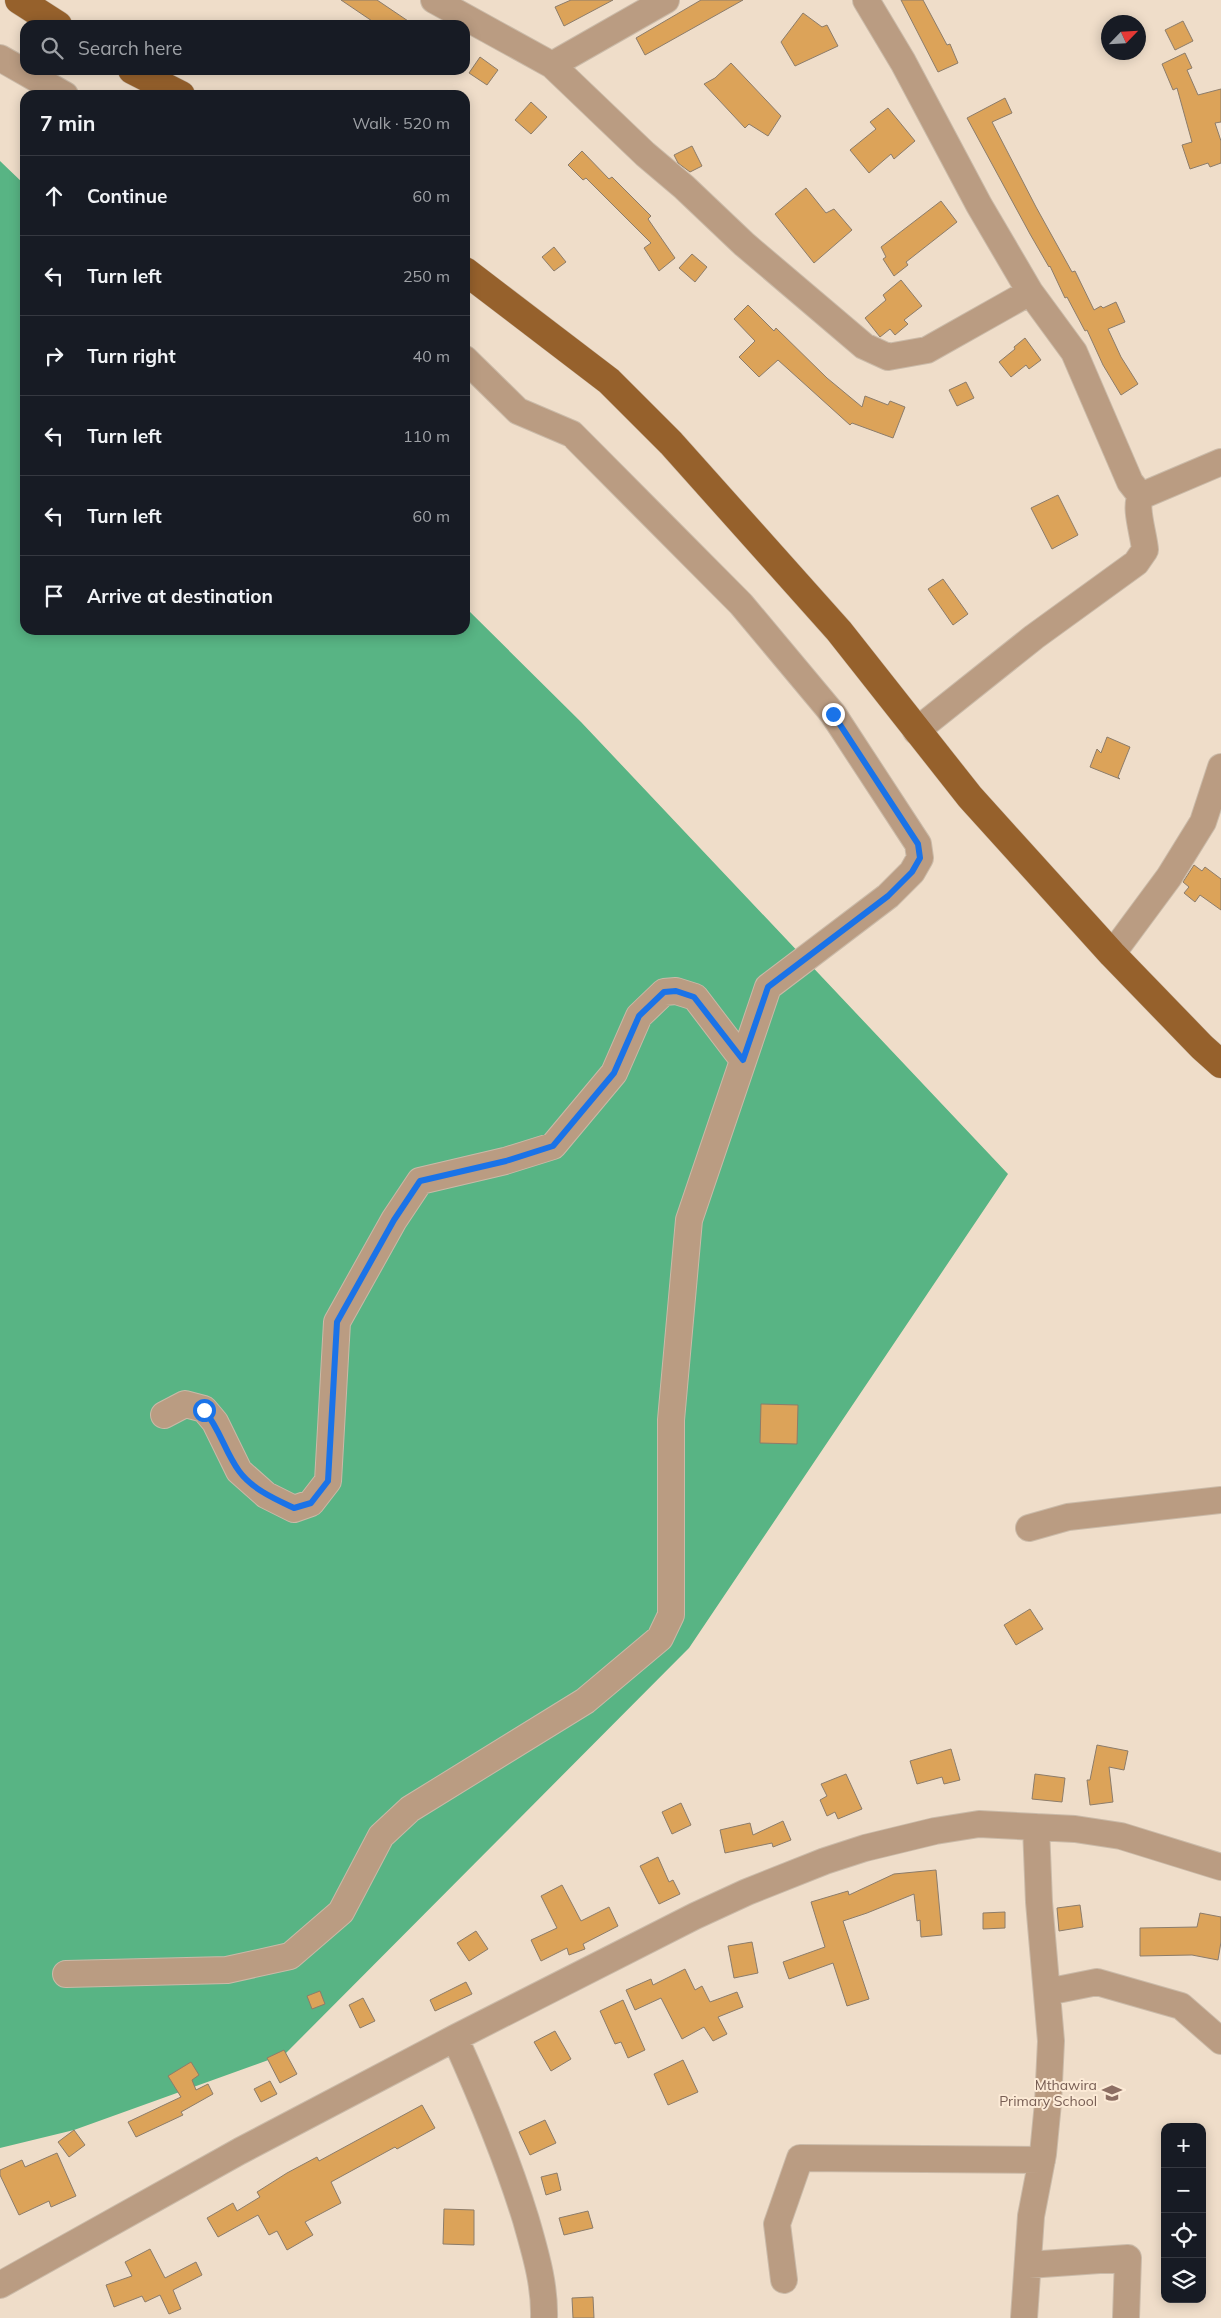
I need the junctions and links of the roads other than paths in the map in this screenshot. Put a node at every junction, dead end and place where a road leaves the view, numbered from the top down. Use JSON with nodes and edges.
{"nodes":[{"id":1,"x":19,"y":0,"type":"edge"},
{"id":2,"x":434,"y":0,"type":"edge"},
{"id":3,"x":666,"y":0,"type":"edge"},
{"id":4,"x":866,"y":0,"type":"edge"},
{"id":5,"x":50,"y":20,"type":"edge"},
{"id":6,"x":0,"y":58,"type":"edge"},
{"id":7,"x":552,"y":65,"type":"junction"},
{"id":8,"x":20,"y":69,"type":"edge"},
{"id":9,"x":30,"y":75,"type":"edge"},
{"id":10,"x":142,"y":75,"type":"edge"},
{"id":11,"x":56,"y":90,"type":"edge"},
{"id":12,"x":171,"y":90,"type":"edge"},
{"id":13,"x":470,"y":275,"type":"edge"},
{"id":14,"x":1030,"y":292,"type":"junction"},
{"id":15,"x":470,"y":364,"type":"edge"},
{"id":16,"x":1221,"y":462,"type":"edge"},
{"id":17,"x":1141,"y":496,"type":"junction"},
{"id":18,"x":916,"y":730,"type":"junction"},
{"id":19,"x":1221,"y":767,"type":"edge"},
{"id":20,"x":1112,"y":954,"type":"junction"},
{"id":21,"x":743,"y":1060,"type":"junction"},
{"id":22,"x":1221,"y":1064,"type":"edge"},
{"id":23,"x":164,"y":1415,"type":"dead end"},
{"id":24,"x":1221,"y":1500,"type":"edge"},
{"id":25,"x":1029,"y":1528,"type":"dead end"},
{"id":26,"x":1036,"y":1827,"type":"junction"},
{"id":27,"x":1221,"y":1867,"type":"edge"},
{"id":28,"x":66,"y":1974,"type":"dead end"},
{"id":29,"x":1047,"y":1992,"type":"junction"},
{"id":30,"x":455,"y":2038,"type":"junction"},
{"id":31,"x":1221,"y":2042,"type":"edge"},
{"id":32,"x":1042,"y":2160,"type":"junction"},
{"id":33,"x":1028,"y":2265,"type":"junction"},
{"id":34,"x":784,"y":2280,"type":"dead end"},
{"id":35,"x":0,"y":2285,"type":"edge"},
{"id":36,"x":544,"y":2318,"type":"edge"},
{"id":37,"x":1024,"y":2318,"type":"edge"},
{"id":38,"x":1126,"y":2318,"type":"edge"}],
"edges":[{"from":1,"to":5,"type":"main road"},
{"from":2,"to":7,"type":"street"},
{"from":3,"to":7,"type":"street"},
{"from":4,"to":14,"type":"street"},
{"from":6,"to":8,"type":"street"},
{"from":7,"to":14,"type":"street"},
{"from":9,"to":11,"type":"street"},
{"from":10,"to":12,"type":"main road"},
{"from":13,"to":18,"type":"main road"},
{"from":14,"to":17,"type":"street"},
{"from":15,"to":21,"type":"street"},
{"from":16,"to":17,"type":"street"},
{"from":17,"to":18,"type":"street"},
{"from":18,"to":20,"type":"main road"},
{"from":19,"to":20,"type":"street"},
{"from":20,"to":22,"type":"main road"},
{"from":21,"to":23,"type":"street"},
{"from":21,"to":28,"type":"street"},
{"from":24,"to":25,"type":"street"},
{"from":26,"to":27,"type":"street"},
{"from":26,"to":29,"type":"street"},
{"from":26,"to":30,"type":"street"},
{"from":29,"to":31,"type":"street"},
{"from":29,"to":32,"type":"street"},
{"from":30,"to":35,"type":"street"},
{"from":30,"to":36,"type":"street"},
{"from":32,"to":33,"type":"street"},
{"from":32,"to":34,"type":"street"},
{"from":33,"to":37,"type":"street"},
{"from":33,"to":38,"type":"street"}]}
